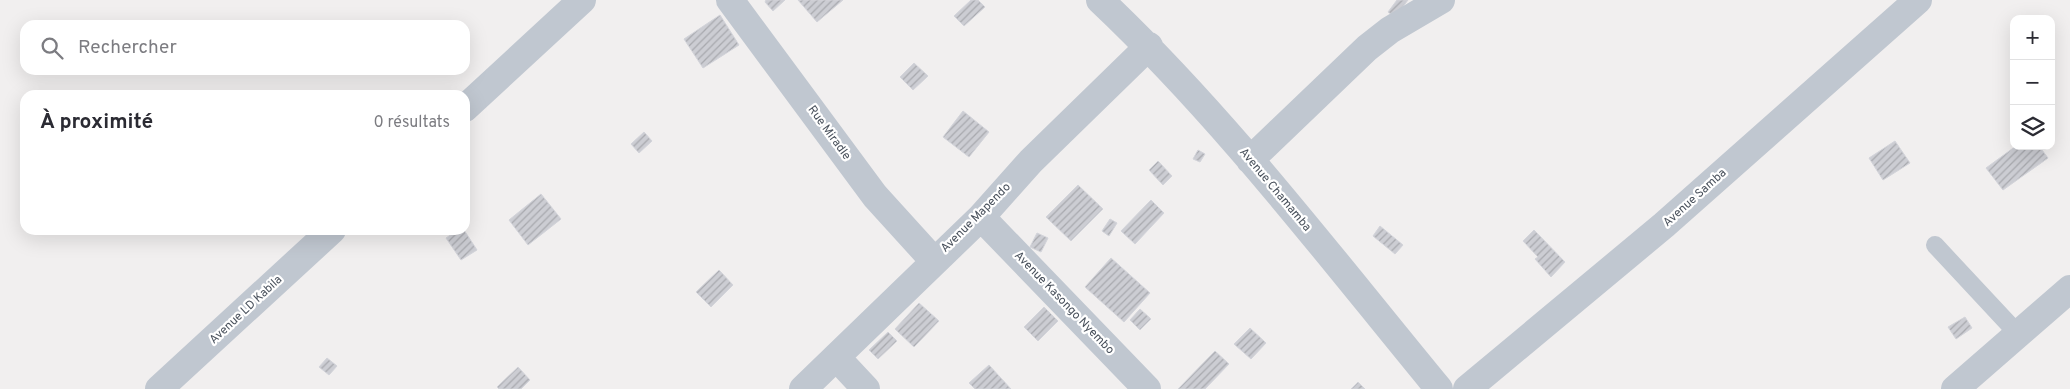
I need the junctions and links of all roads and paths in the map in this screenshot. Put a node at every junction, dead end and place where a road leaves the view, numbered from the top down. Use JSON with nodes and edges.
{"nodes":[{"id":1,"x":582,"y":0,"type":"edge"},
{"id":2,"x":730,"y":0,"type":"edge"},
{"id":3,"x":1100,"y":0,"type":"edge"},
{"id":4,"x":1441,"y":0,"type":"edge"},
{"id":5,"x":1918,"y":0,"type":"edge"},
{"id":6,"x":1149,"y":46,"type":"junction"},
{"id":7,"x":470,"y":103,"type":"edge"},
{"id":8,"x":1250,"y":160,"type":"junction"},
{"id":9,"x":981,"y":217,"type":"junction"},
{"id":10,"x":327,"y":235,"type":"edge"},
{"id":11,"x":1935,"y":245,"type":"dead end"},
{"id":12,"x":934,"y":260,"type":"junction"},
{"id":13,"x":2070,"y":289,"type":"edge"},
{"id":14,"x":2018,"y":334,"type":"junction"},
{"id":15,"x":836,"y":358,"type":"junction"},
{"id":16,"x":159,"y":389,"type":"edge"},
{"id":17,"x":803,"y":389,"type":"edge"},
{"id":18,"x":866,"y":389,"type":"edge"},
{"id":19,"x":1147,"y":389,"type":"edge"},
{"id":20,"x":1439,"y":389,"type":"edge"},
{"id":21,"x":1467,"y":389,"type":"edge"},
{"id":22,"x":1955,"y":389,"type":"edge"}],
"edges":[{"from":1,"to":7,"type":"street"},
{"from":2,"to":12,"type":"street","name":"Rue Miradle"},
{"from":3,"to":6,"type":"street","name":"Avenue Chamamba"},
{"from":4,"to":8,"type":"street"},
{"from":5,"to":21,"type":"street","name":"Avenue Samba"},
{"from":6,"to":8,"type":"street","name":"Avenue Chamamba"},
{"from":6,"to":9,"type":"street","name":"Avenue Mapendo"},
{"from":8,"to":20,"type":"street","name":"Avenue Chamamba"},
{"from":9,"to":12,"type":"street","name":"Avenue Mapendo"},
{"from":9,"to":19,"type":"street","name":"Avenue Kasongo Nyembo"},
{"from":10,"to":16,"type":"street","name":"Avenue LD Kabila"},
{"from":11,"to":14,"type":"lane"},
{"from":12,"to":15,"type":"street","name":"Avenue Mapendo"},
{"from":13,"to":14,"type":"street"},
{"from":14,"to":22,"type":"street"},
{"from":15,"to":17,"type":"street","name":"Avenue Mapendo"},
{"from":15,"to":18,"type":"street"}]}
